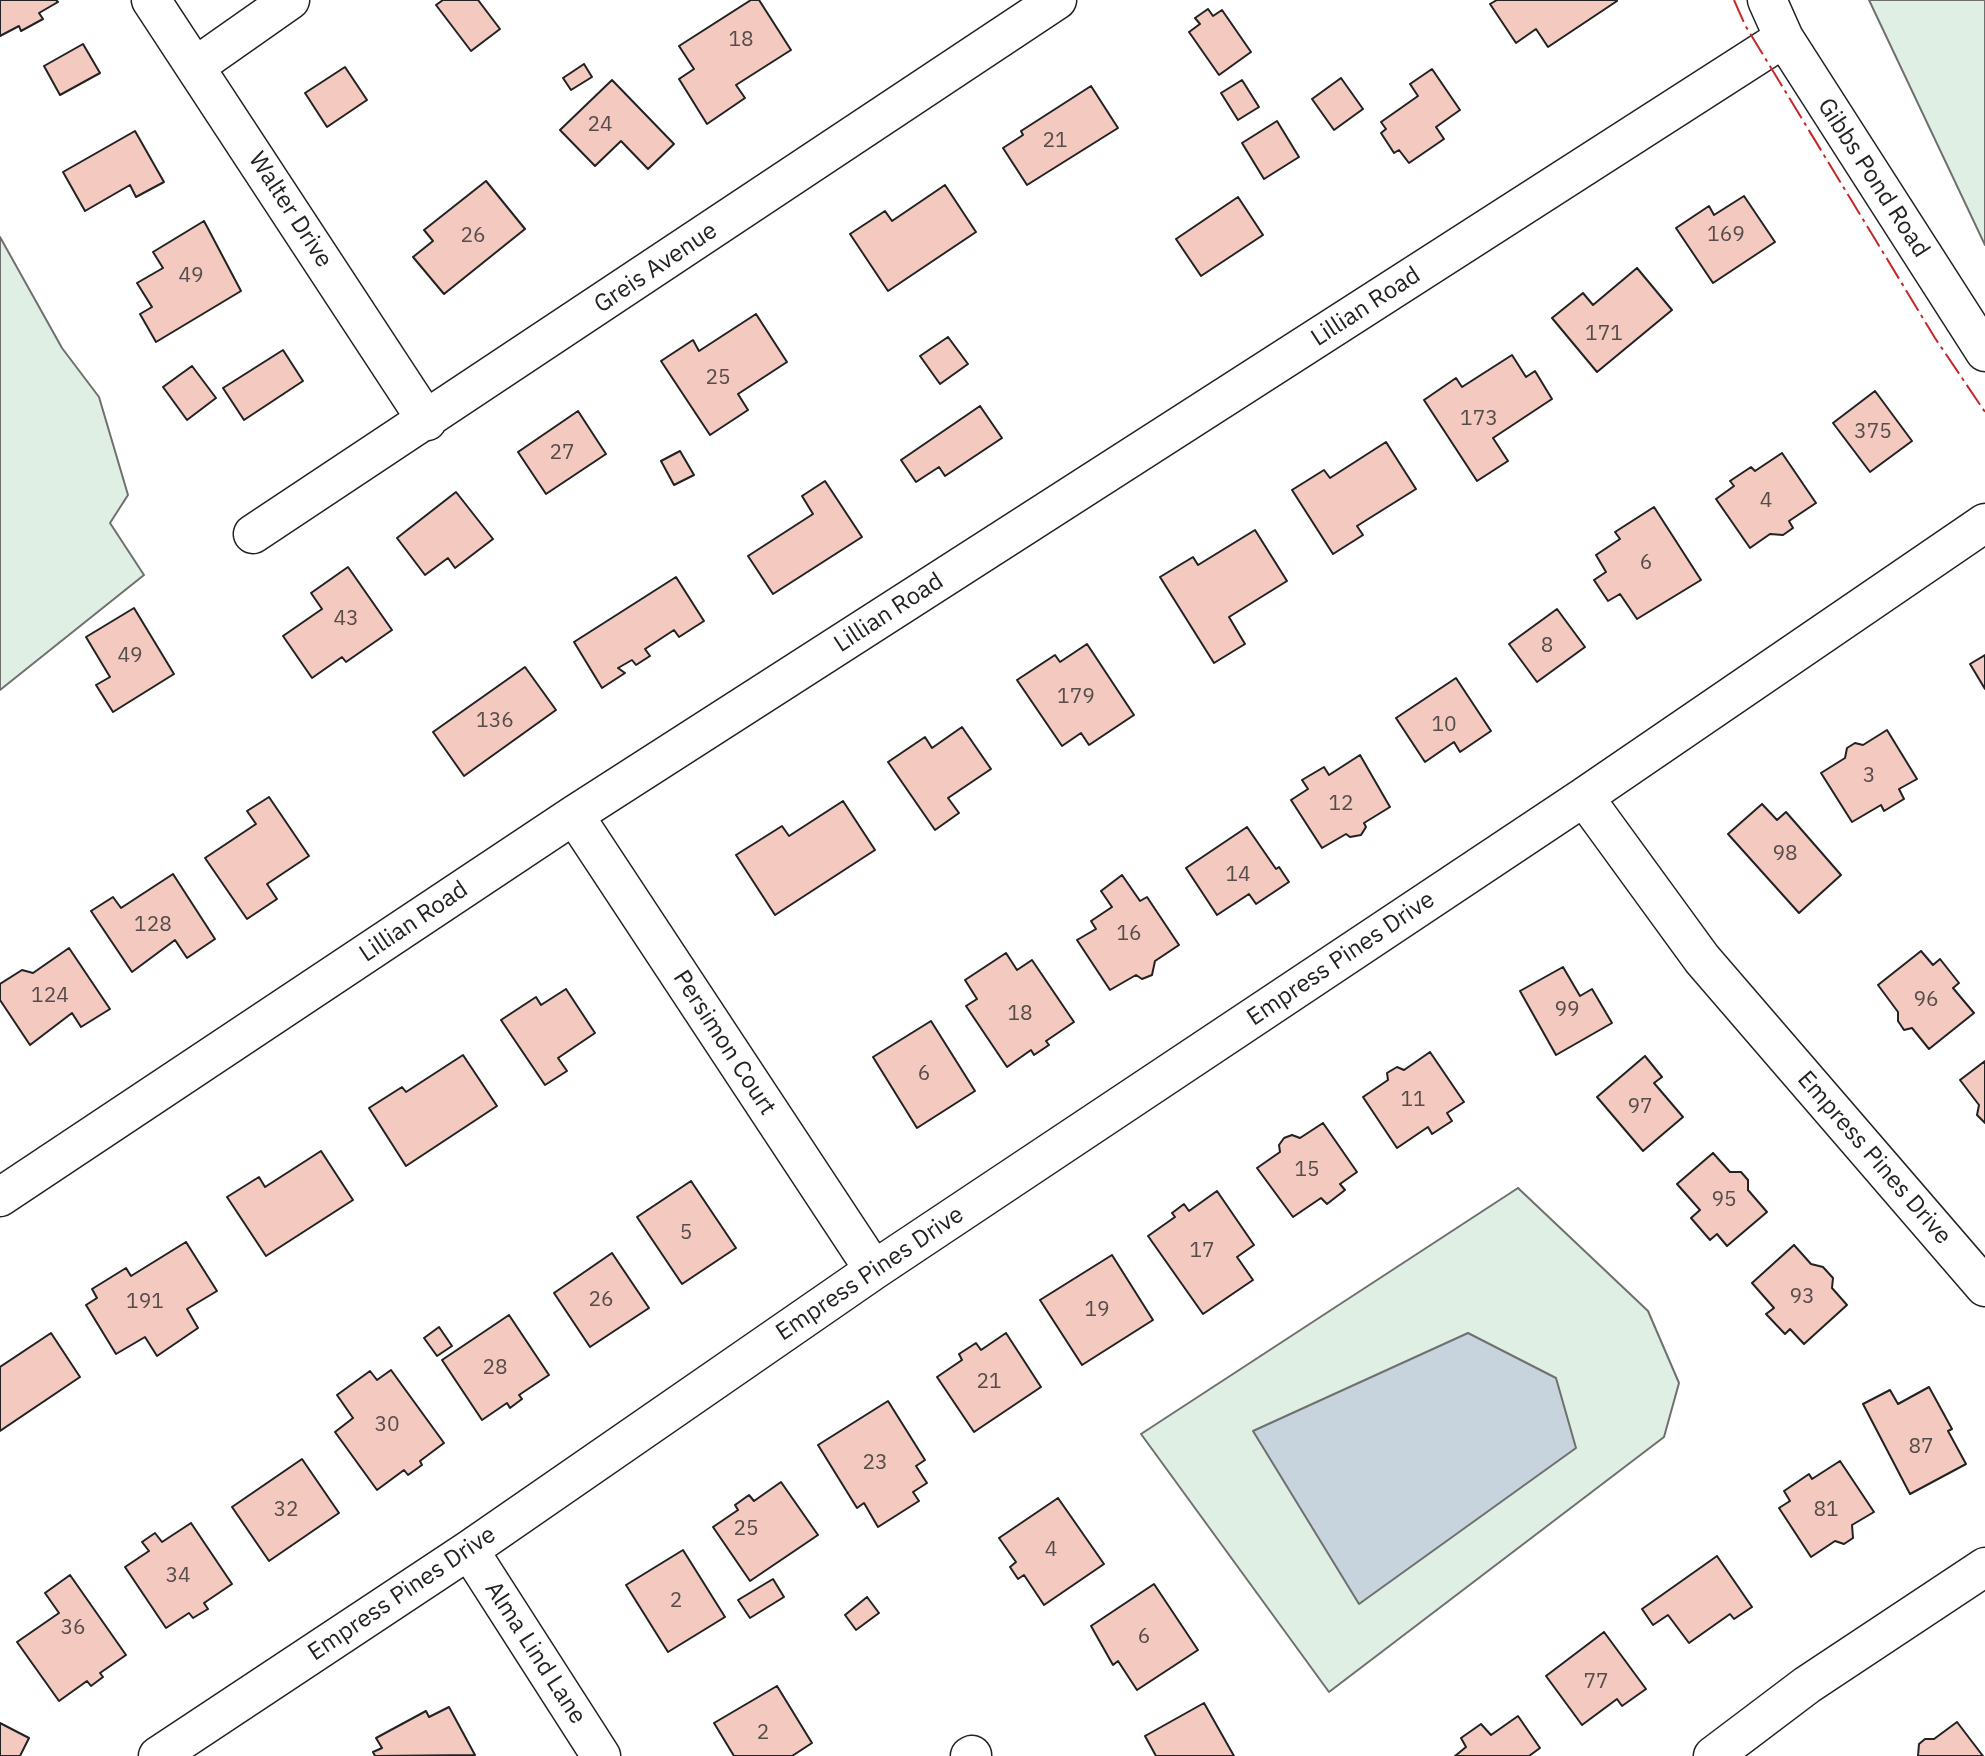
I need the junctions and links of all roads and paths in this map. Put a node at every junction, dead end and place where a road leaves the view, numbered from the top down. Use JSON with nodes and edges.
{"nodes":[{"id":1,"x":151,"y":0,"type":"edge"},
{"id":2,"x":290,"y":0,"type":"edge"},
{"id":3,"x":1057,"y":0,"type":"edge"},
{"id":4,"x":1767,"y":0,"type":"edge"},
{"id":5,"x":1784,"y":38,"type":"junction"},
{"id":6,"x":196,"y":66,"type":"junction"},
{"id":7,"x":1985,"y":352,"type":"edge"},
{"id":8,"x":427,"y":421,"type":"junction"},
{"id":9,"x":1985,"y":523,"type":"edge"},
{"id":10,"x":253,"y":534,"type":"dead end"},
{"id":11,"x":1584,"y":797,"type":"junction"},
{"id":12,"x":574,"y":816,"type":"junction"},
{"id":13,"x":0,"y":1197,"type":"edge"},
{"id":14,"x":874,"y":1270,"type":"junction"},
{"id":15,"x":1985,"y":1287,"type":"edge"},
{"id":16,"x":469,"y":1550,"type":"junction"},
{"id":17,"x":1985,"y":1567,"type":"edge"},
{"id":18,"x":158,"y":1756,"type":"edge"},
{"id":19,"x":601,"y":1756,"type":"edge"},
{"id":20,"x":1713,"y":1756,"type":"edge"}],
"edges":[{"from":1,"to":6,"type":"street","name":"Walter Drive"},
{"from":2,"to":6,"type":"street"},
{"from":3,"to":8,"type":"street","name":"Greis Avenue"},
{"from":4,"to":5,"type":"street","name":"Gibbs Pond Road"},
{"from":5,"to":7,"type":"street","name":"Gibbs Pond Road"},
{"from":5,"to":12,"type":"street","name":"Lillian Road"},
{"from":6,"to":8,"type":"street","name":"Walter Drive"},
{"from":8,"to":10,"type":"street","name":"Greis Avenue"},
{"from":9,"to":11,"type":"street","name":"Empress Pines Drive"},
{"from":11,"to":14,"type":"street","name":"Empress Pines Drive"},
{"from":11,"to":15,"type":"street","name":"Empress Pines Drive"},
{"from":12,"to":13,"type":"street","name":"Lillian Road"},
{"from":12,"to":14,"type":"street","name":"Persimon Court"},
{"from":14,"to":16,"type":"street","name":"Empress Pines Drive"},
{"from":16,"to":18,"type":"street","name":"Empress Pines Drive"},
{"from":16,"to":19,"type":"street","name":"Alma Lind Lane"},
{"from":17,"to":20,"type":"street"}]}
